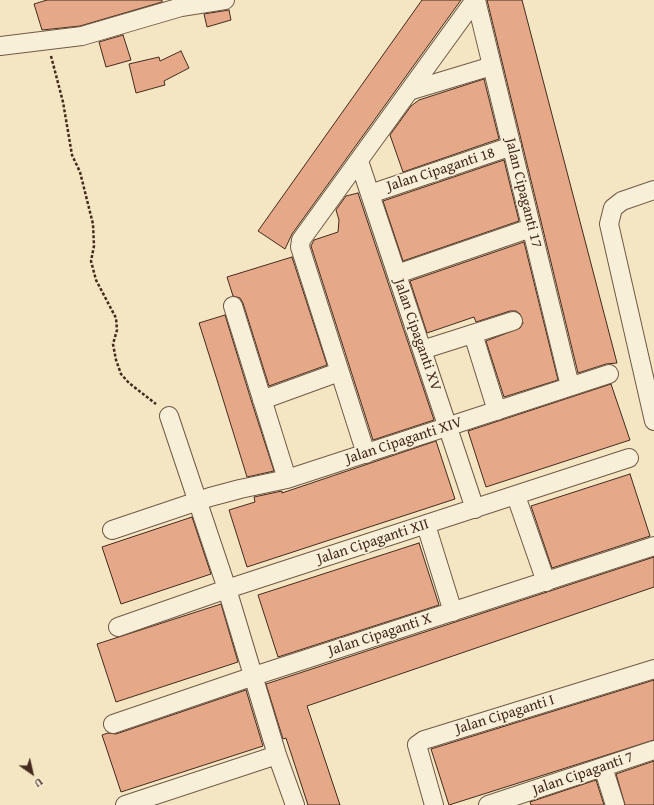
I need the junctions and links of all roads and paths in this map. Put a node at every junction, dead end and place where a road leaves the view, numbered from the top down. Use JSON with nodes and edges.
{"nodes":[{"id":1,"x":225,"y":0,"type":"edge"},
{"id":2,"x":475,"y":0,"type":"edge"},
{"id":3,"x":179,"y":4,"type":"edge"},
{"id":4,"x":49,"y":40,"type":"junction"},
{"id":5,"x":0,"y":46,"type":"edge"},
{"id":6,"x":492,"y":66,"type":"junction"},
{"id":7,"x":410,"y":91,"type":"junction"},
{"id":8,"x":512,"y":146,"type":"junction"},
{"id":9,"x":359,"y":161,"type":"junction"},
{"id":10,"x":654,"y":190,"type":"edge"},
{"id":11,"x":370,"y":194,"type":"junction"},
{"id":12,"x":531,"y":228,"type":"junction"},
{"id":13,"x":397,"y":274,"type":"junction"},
{"id":14,"x":233,"y":306,"type":"dead end"},
{"id":15,"x":513,"y":321,"type":"dead end"},
{"id":16,"x":473,"y":334,"type":"junction"},
{"id":17,"x":422,"y":350,"type":"junction"},
{"id":18,"x":339,"y":372,"type":"junction"},
{"id":19,"x":609,"y":374,"type":"dead end"},
{"id":20,"x":570,"y":386,"type":"junction"},
{"id":21,"x":262,"y":400,"type":"junction"},
{"id":22,"x":497,"y":410,"type":"junction"},
{"id":23,"x":169,"y":416,"type":"joint"},
{"id":24,"x":654,"y":421,"type":"edge"},
{"id":25,"x":448,"y":427,"type":"junction"},
{"id":26,"x":366,"y":454,"type":"junction"},
{"id":27,"x":629,"y":458,"type":"dead end"},
{"id":28,"x":287,"y":479,"type":"junction"},
{"id":29,"x":516,"y":496,"type":"junction"},
{"id":30,"x":198,"y":501,"type":"junction"},
{"id":31,"x":475,"y":509,"type":"junction"},
{"id":32,"x":426,"y":525,"type":"junction"},
{"id":33,"x":112,"y":530,"type":"dead end"},
{"id":34,"x":651,"y":547,"type":"edge"},
{"id":35,"x":546,"y":582,"type":"junction"},
{"id":36,"x":227,"y":590,"type":"junction"},
{"id":37,"x":453,"y":612,"type":"junction"},
{"id":38,"x":118,"y":627,"type":"dead end"},
{"id":39,"x":654,"y":669,"type":"edge"},
{"id":40,"x":254,"y":676,"type":"junction"},
{"id":41,"x":113,"y":724,"type":"dead end"},
{"id":42,"x":654,"y":750,"type":"edge"},
{"id":43,"x":277,"y":755,"type":"junction"},
{"id":44,"x":603,"y":767,"type":"junction"},
{"id":45,"x":525,"y":799,"type":"edge"},
{"id":46,"x":125,"y":805,"type":"edge"},
{"id":47,"x":295,"y":805,"type":"edge"},
{"id":48,"x":434,"y":805,"type":"edge"},
{"id":49,"x":488,"y":805,"type":"edge"},
{"id":50,"x":614,"y":805,"type":"edge"}],
"edges":[{"from":1,"to":3,"type":"street"},
{"from":2,"to":6,"type":"street","name":"Jalan Cipaganti 17"},
{"from":2,"to":7,"type":"street"},
{"from":3,"to":4,"type":"street"},
{"from":4,"to":5,"type":"street"},
{"from":4,"to":23,"type":"path"},
{"from":6,"to":7,"type":"street"},
{"from":6,"to":8,"type":"street","name":"Jalan Cipaganti 17"},
{"from":7,"to":9,"type":"street"},
{"from":8,"to":11,"type":"street","name":"Jalan Cipaganti 18"},
{"from":8,"to":12,"type":"street","name":"Jalan Cipaganti 17"},
{"from":9,"to":11,"type":"street","name":"Jalan Cipaganti XV"},
{"from":9,"to":18,"type":"street"},
{"from":10,"to":24,"type":"street"},
{"from":11,"to":13,"type":"street","name":"Jalan Cipaganti XV"},
{"from":12,"to":13,"type":"street"},
{"from":12,"to":20,"type":"street","name":"Jalan Cipaganti 17"},
{"from":13,"to":17,"type":"street","name":"Jalan Cipaganti XV"},
{"from":14,"to":21,"type":"street"},
{"from":15,"to":16,"type":"street"},
{"from":16,"to":17,"type":"street"},
{"from":16,"to":22,"type":"street"},
{"from":17,"to":25,"type":"street","name":"Jalan Cipaganti XV"},
{"from":18,"to":21,"type":"street"},
{"from":18,"to":26,"type":"street"},
{"from":19,"to":20,"type":"street","name":"Jalan Cipaganti XIV"},
{"from":20,"to":22,"type":"street","name":"Jalan Cipaganti XIV"},
{"from":21,"to":28,"type":"street"},
{"from":22,"to":25,"type":"street","name":"Jalan Cipaganti XIV"},
{"from":23,"to":30,"type":"street"},
{"from":25,"to":26,"type":"street","name":"Jalan Cipaganti XIV"},
{"from":25,"to":31,"type":"street","name":"Jalan Cipaganti XV"},
{"from":26,"to":28,"type":"street","name":"Jalan Cipaganti XIV"},
{"from":27,"to":29,"type":"street","name":"Jalan Cipaganti XII"},
{"from":28,"to":30,"type":"street","name":"Jalan Cipaganti XIV"},
{"from":29,"to":31,"type":"street","name":"Jalan Cipaganti XII"},
{"from":29,"to":35,"type":"street"},
{"from":30,"to":33,"type":"street","name":"Jalan Cipaganti XIV"},
{"from":30,"to":36,"type":"street"},
{"from":31,"to":32,"type":"street","name":"Jalan Cipaganti XII"},
{"from":32,"to":36,"type":"street","name":"Jalan Cipaganti XII"},
{"from":32,"to":37,"type":"street"},
{"from":34,"to":35,"type":"street","name":"Jalan Cipaganti X"},
{"from":35,"to":37,"type":"street","name":"Jalan Cipaganti X"},
{"from":36,"to":38,"type":"street","name":"Jalan Cipaganti XII"},
{"from":36,"to":40,"type":"street"},
{"from":37,"to":40,"type":"street","name":"Jalan Cipaganti X"},
{"from":39,"to":48,"type":"street","name":"Jalan Cipaganti I"},
{"from":40,"to":41,"type":"street","name":"Jalan Cipaganti X"},
{"from":40,"to":43,"type":"street"},
{"from":42,"to":44,"type":"street","name":"Jalan Cipaganti 7"},
{"from":43,"to":46,"type":"street"},
{"from":43,"to":47,"type":"street"},
{"from":44,"to":45,"type":"street","name":"Jalan Cipaganti 7"},
{"from":44,"to":50,"type":"street"},
{"from":45,"to":49,"type":"street","name":"Jalan Cipaganti 7"}]}
